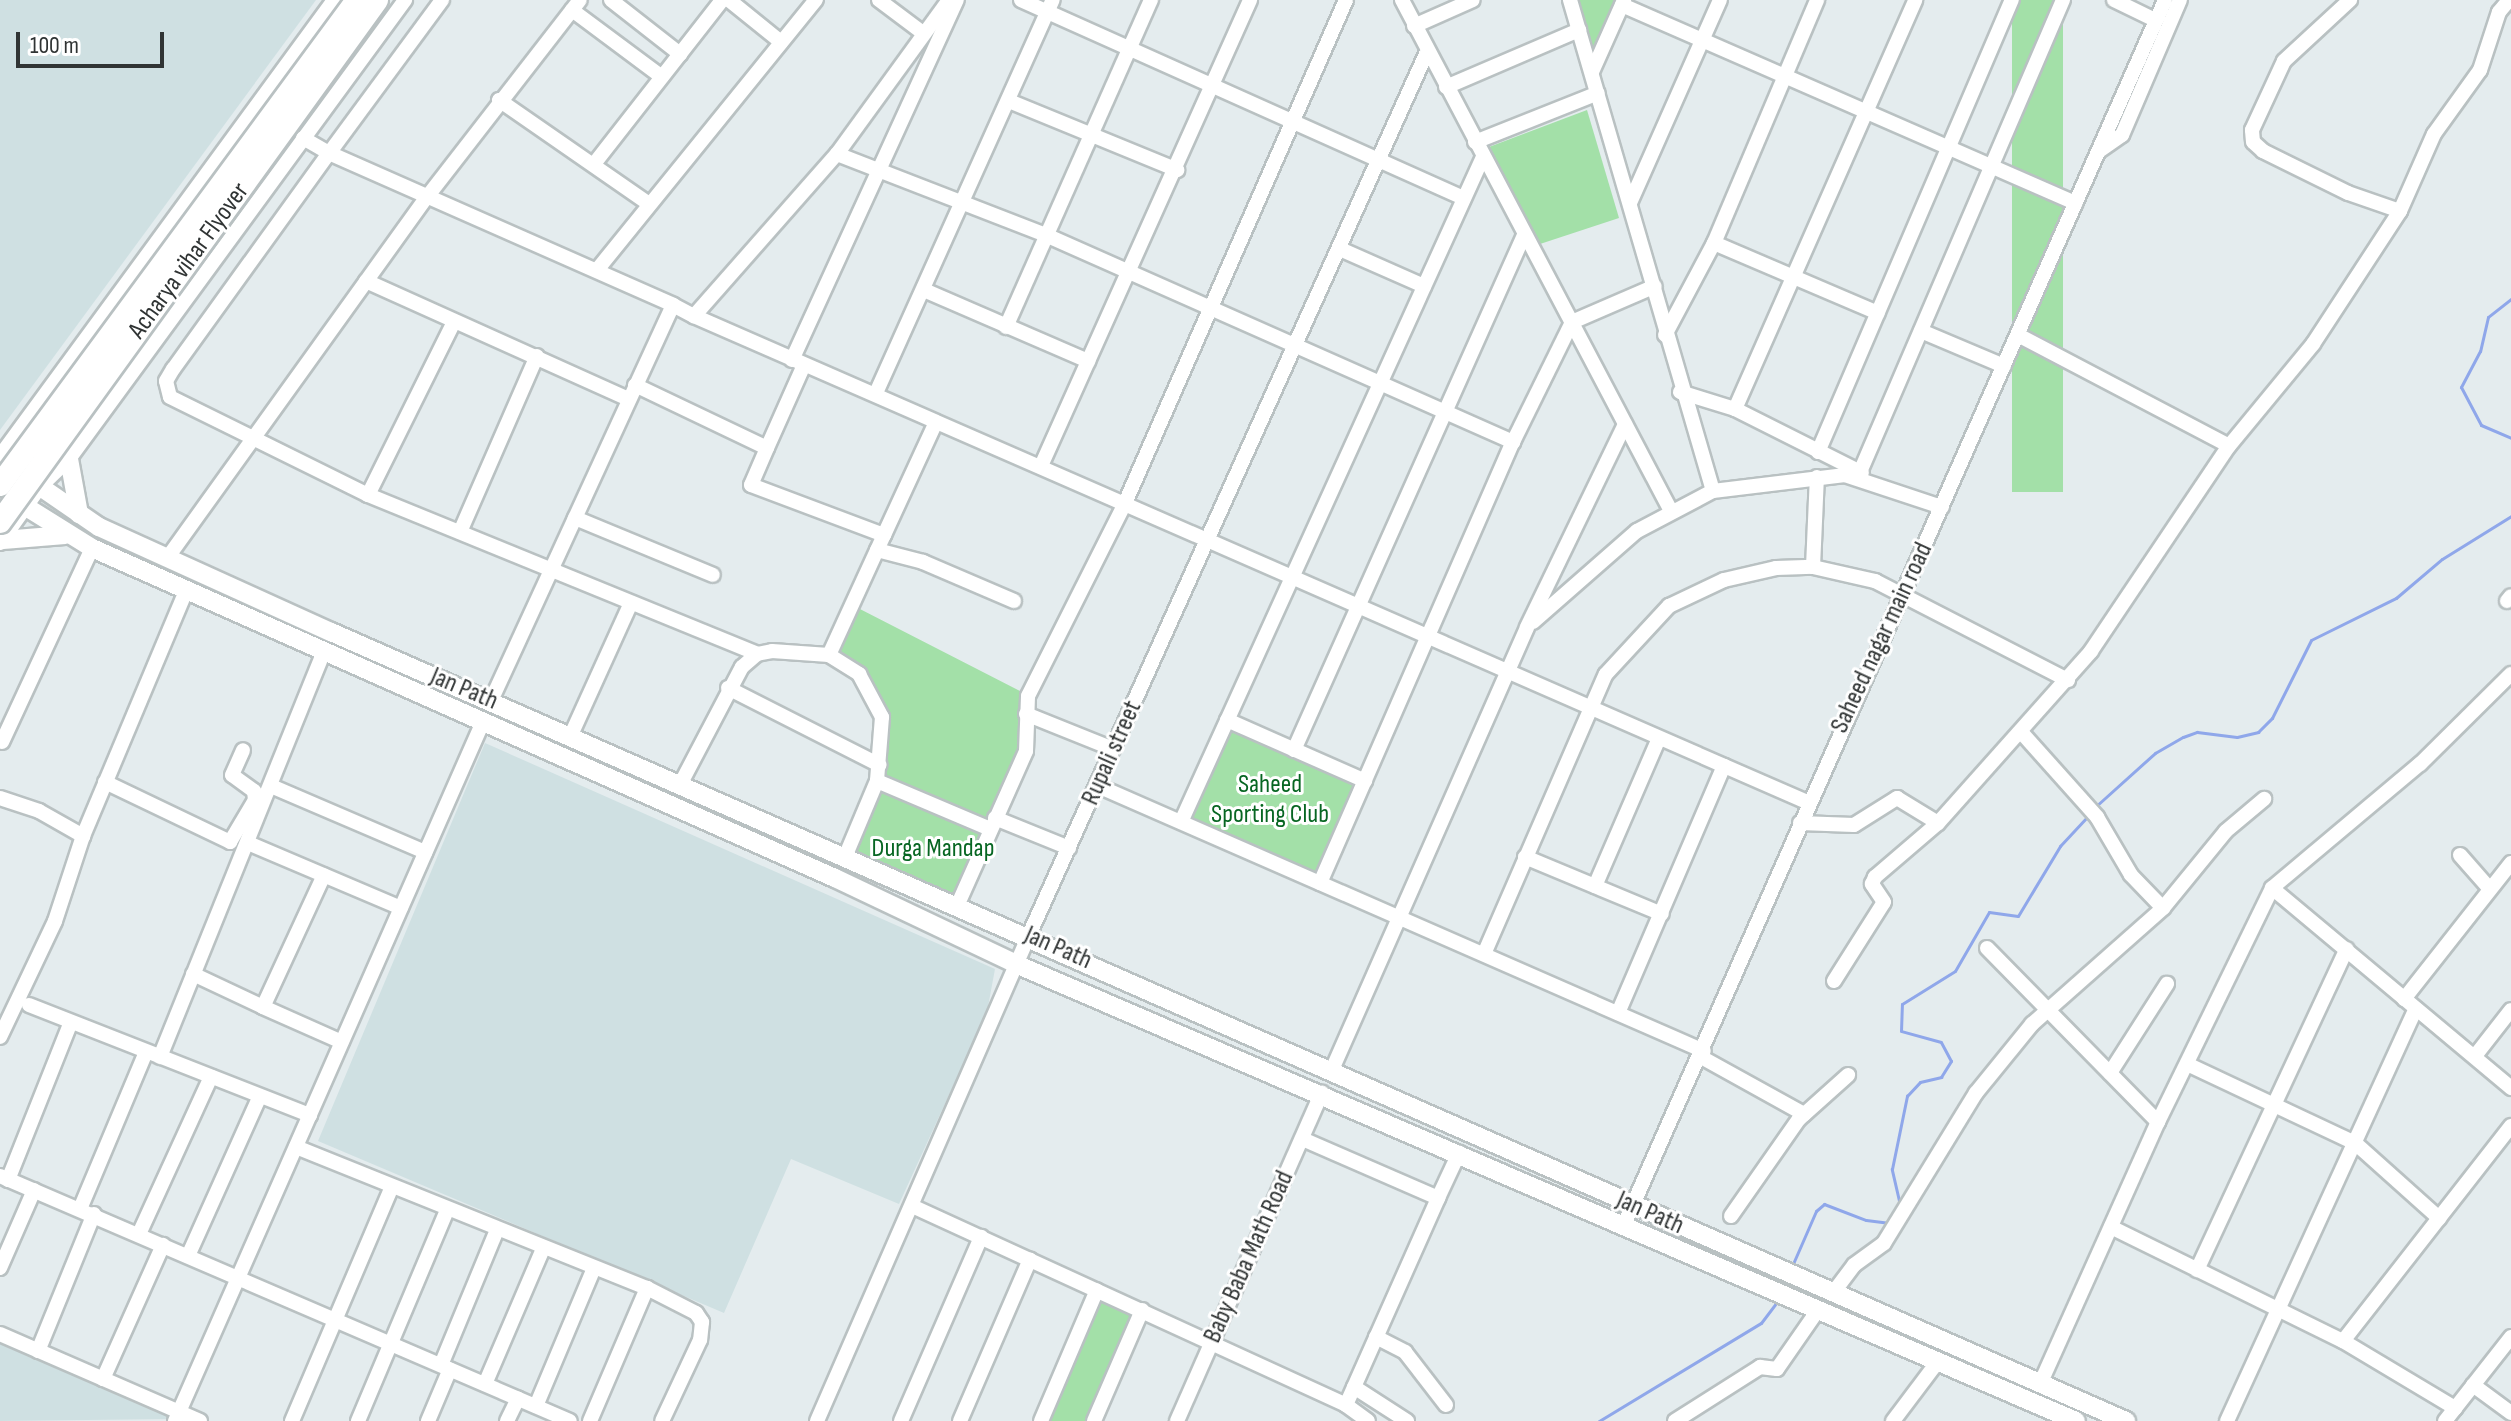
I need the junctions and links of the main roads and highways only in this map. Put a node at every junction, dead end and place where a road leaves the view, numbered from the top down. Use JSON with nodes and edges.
{"nodes":[{"id":1,"x":357,"y":0,"type":"edge"},
{"id":2,"x":377,"y":0,"type":"edge"},
{"id":3,"x":0,"y":458,"type":"edge"},
{"id":4,"x":69,"y":459,"type":"road end"},
{"id":5,"x":0,"y":487,"type":"edge"},
{"id":6,"x":79,"y":514,"type":"junction"},
{"id":7,"x":1,"y":535,"type":"edge"},
{"id":8,"x":68,"y":535,"type":"junction"},
{"id":9,"x":2120,"y":1420,"type":"edge"},
{"id":10,"x":2076,"y":1421,"type":"edge"}],
"edges":[{"from":1,"to":5,"type":"highway","name":"Acharya vihar Flyover","bridge":true},
{"from":2,"to":7,"type":"highway","name":"Acharya vihar Flyover","bridge":true},
{"from":3,"to":6,"type":"main road","name":"Jan Path"},
{"from":4,"to":6,"type":"main road"},
{"from":5,"to":8,"type":"main road","name":"Jan Path"},
{"from":6,"to":9,"type":"main road","name":"Jan Path"},
{"from":7,"to":8,"type":"main road"},
{"from":8,"to":10,"type":"main road","name":"Jan Path"}]}
